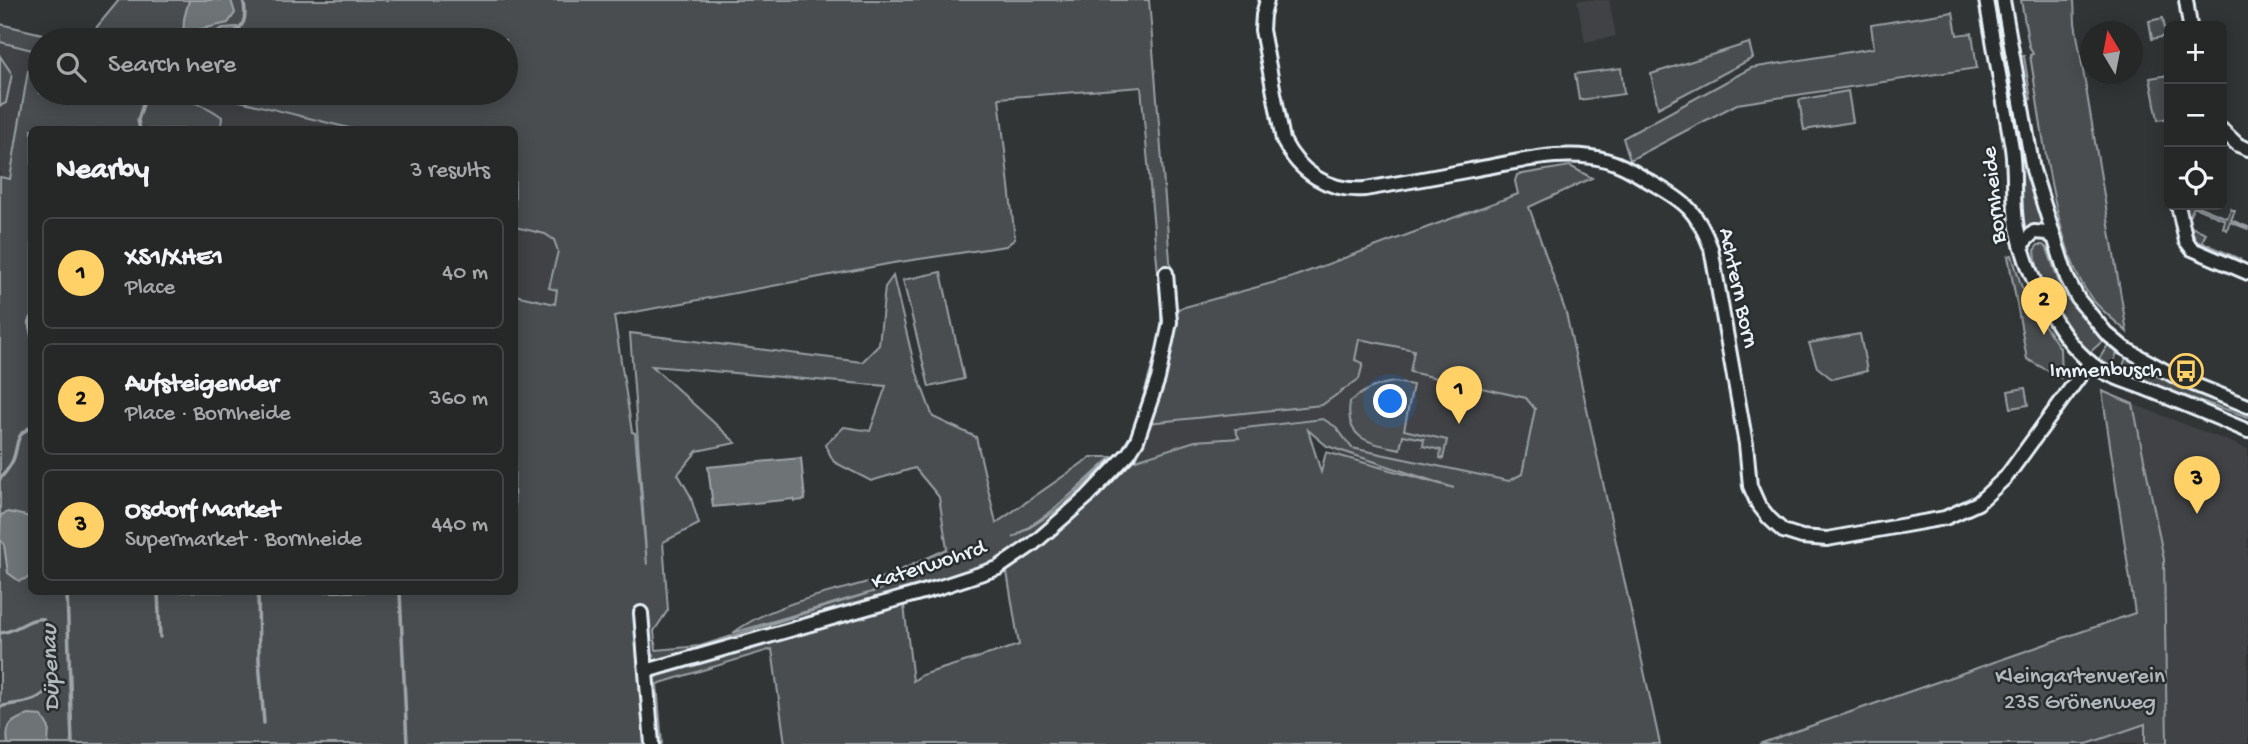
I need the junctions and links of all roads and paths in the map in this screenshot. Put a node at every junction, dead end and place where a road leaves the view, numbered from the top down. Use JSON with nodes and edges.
{"nodes":[{"id":1,"x":1267,"y":0,"type":"edge"},
{"id":2,"x":1986,"y":0,"type":"edge"},
{"id":3,"x":2003,"y":0,"type":"edge"},
{"id":4,"x":2186,"y":0,"type":"edge"},
{"id":5,"x":2189,"y":21,"type":"edge"},
{"id":6,"x":2227,"y":135,"type":"edge"},
{"id":7,"x":2248,"y":149,"type":"edge"},
{"id":8,"x":2179,"y":210,"type":"edge"},
{"id":9,"x":2055,"y":239,"type":"junction"},
{"id":10,"x":2021,"y":245,"type":"junction"},
{"id":11,"x":1166,"y":273,"type":"dead end"},
{"id":12,"x":2248,"y":273,"type":"edge"},
{"id":13,"x":2090,"y":362,"type":"junction"},
{"id":14,"x":2248,"y":406,"type":"edge"},
{"id":15,"x":2248,"y":431,"type":"edge"},
{"id":16,"x":641,"y":613,"type":"dead end"},
{"id":17,"x":646,"y":671,"type":"junction"},
{"id":18,"x":652,"y":744,"type":"edge"}],
"edges":[{"from":1,"to":13,"type":"street","name":"Achtern Born"},
{"from":2,"to":10,"type":"street","name":"Bornheide"},
{"from":3,"to":9,"type":"street","name":"Bornheide"},
{"from":4,"to":5,"type":"street"},
{"from":6,"to":7,"type":"street"},
{"from":8,"to":12,"type":"street"},
{"from":9,"to":10,"type":"street"},
{"from":9,"to":14,"type":"street","name":"Bornheide"},
{"from":10,"to":13,"type":"street","name":"Bornheide"},
{"from":11,"to":17,"type":"street","name":"Katerwohrd"},
{"from":13,"to":15,"type":"street","name":"Bornheide"},
{"from":16,"to":17,"type":"street"},
{"from":17,"to":18,"type":"street"}]}
